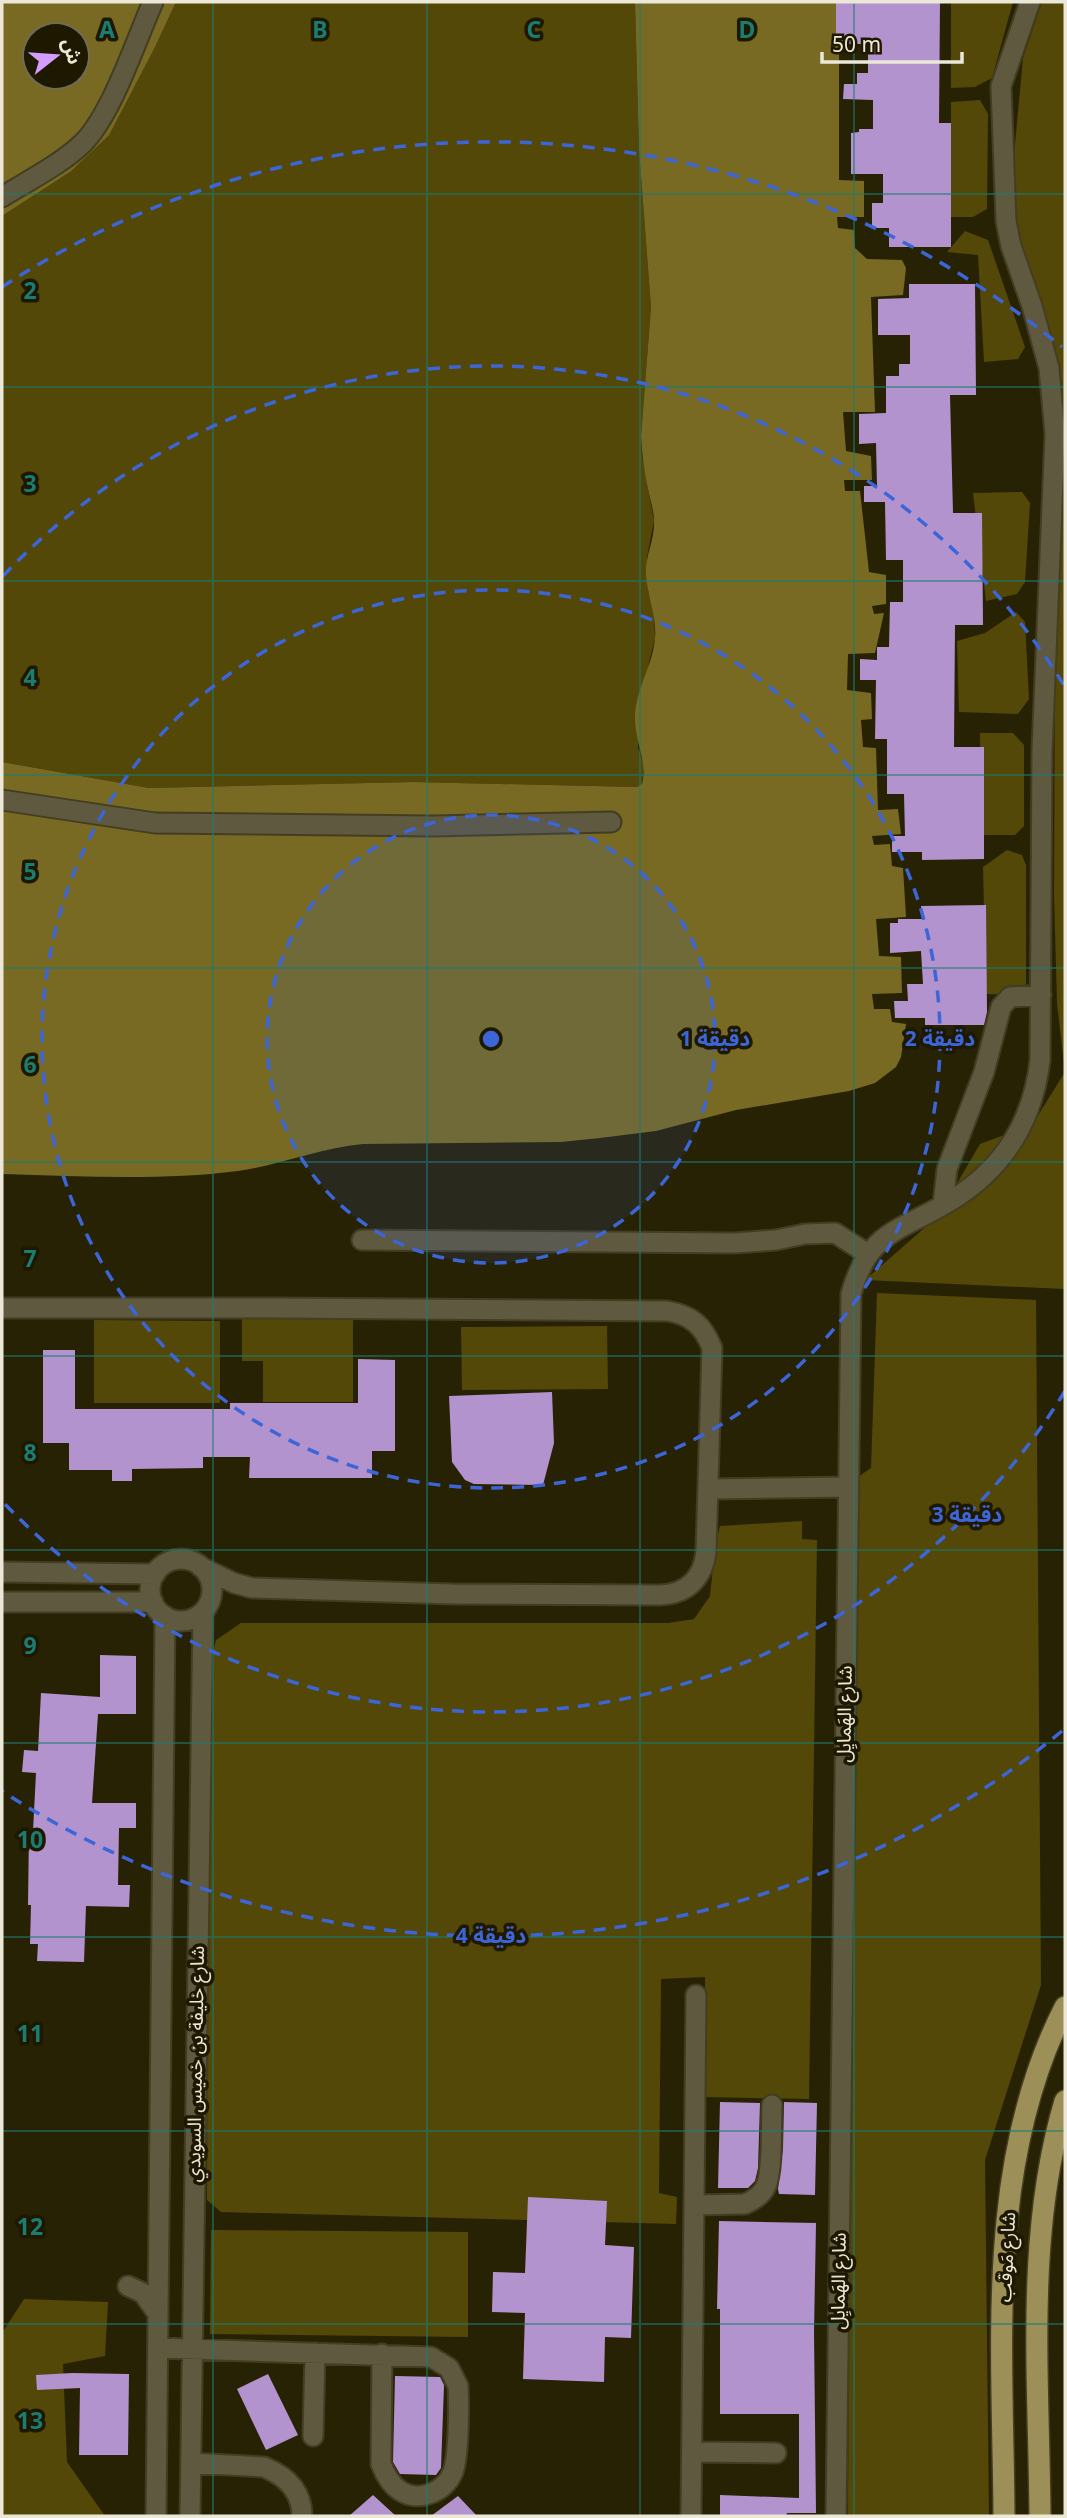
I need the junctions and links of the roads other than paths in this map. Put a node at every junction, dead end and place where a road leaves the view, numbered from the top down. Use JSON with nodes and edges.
{"nodes":[{"id":1,"x":153,"y":2,"type":"edge"},
{"id":2,"x":1030,"y":2,"type":"edge"},
{"id":3,"x":2,"y":197,"type":"edge"},
{"id":4,"x":2,"y":800,"type":"edge"},
{"id":5,"x":611,"y":822,"type":"dead end"},
{"id":6,"x":1041,"y":995,"type":"junction"},
{"id":7,"x":943,"y":1205,"type":"junction"},
{"id":8,"x":362,"y":1240,"type":"dead end"},
{"id":9,"x":868,"y":1254,"type":"junction"},
{"id":10,"x":2,"y":1308,"type":"edge"},
{"id":11,"x":847,"y":1487,"type":"junction"},
{"id":12,"x":710,"y":1489,"type":"junction"},
{"id":13,"x":201,"y":1567,"type":"junction"},
{"id":14,"x":2,"y":1572,"type":"edge"},
{"id":15,"x":155,"y":1574,"type":"junction"},
{"id":16,"x":252,"y":1588,"type":"junction"},
{"id":17,"x":2,"y":1602,"type":"edge"},
{"id":18,"x":159,"y":1609,"type":"junction"},
{"id":19,"x":205,"y":1609,"type":"junction"},
{"id":20,"x":696,"y":1995,"type":"dead end"},
{"id":21,"x":1065,"y":2007,"type":"edge"},
{"id":22,"x":1065,"y":2101,"type":"edge"},
{"id":23,"x":772,"y":2105,"type":"dead end"},
{"id":24,"x":694,"y":2205,"type":"junction"},
{"id":25,"x":159,"y":2211,"type":"junction"},
{"id":26,"x":193,"y":2212,"type":"junction"},
{"id":27,"x":159,"y":2263,"type":"junction"},
{"id":28,"x":158,"y":2314,"type":"junction"},
{"id":29,"x":158,"y":2348,"type":"junction"},
{"id":30,"x":194,"y":2350,"type":"junction"},
{"id":31,"x":315,"y":2353,"type":"junction"},
{"id":32,"x":382,"y":2354,"type":"junction"},
{"id":33,"x":313,"y":2436,"type":"dead end"},
{"id":34,"x":692,"y":2452,"type":"junction"},
{"id":35,"x":776,"y":2453,"type":"dead end"},
{"id":36,"x":191,"y":2463,"type":"junction"},
{"id":37,"x":156,"y":2516,"type":"edge"},
{"id":38,"x":190,"y":2516,"type":"edge"},
{"id":39,"x":302,"y":2516,"type":"edge"},
{"id":40,"x":691,"y":2516,"type":"edge"},
{"id":41,"x":836,"y":2516,"type":"edge"},
{"id":42,"x":1004,"y":2516,"type":"edge"},
{"id":43,"x":1040,"y":2516,"type":"edge"}],
"edges":[{"from":1,"to":3,"type":"street"},
{"from":2,"to":6,"type":"street","name":"شارع الهَمايِل"},
{"from":4,"to":5,"type":"street"},
{"from":6,"to":7,"type":"street","name":"شارع الهَمايِل"},
{"from":6,"to":7,"type":"street"},
{"from":7,"to":9,"type":"street","name":"شارع الهَمايِل"},
{"from":8,"to":9,"type":"street"},
{"from":9,"to":11,"type":"street","name":"شارع الهَمايِل"},
{"from":10,"to":12,"type":"street"},
{"from":11,"to":12,"type":"street"},
{"from":11,"to":41,"type":"street","name":"شارع الهَمايِل"},
{"from":12,"to":16,"type":"street"},
{"from":13,"to":15,"type":"street"},
{"from":13,"to":16,"type":"street"},
{"from":13,"to":19,"type":"street"},
{"from":14,"to":15,"type":"street"},
{"from":15,"to":18,"type":"street"},
{"from":16,"to":19,"type":"street"},
{"from":17,"to":18,"type":"street"},
{"from":18,"to":19,"type":"street"},
{"from":18,"to":25,"type":"street","name":"شارع خليفة بن خميس السويدي"},
{"from":19,"to":26,"type":"street","name":"شارع خليفة بن خميس السويدي"},
{"from":20,"to":24,"type":"street"},
{"from":21,"to":42,"type":"main road","name":"شارع مَوقب"},
{"from":22,"to":43,"type":"main road","name":"شارع مَوقب"},
{"from":23,"to":24,"type":"street"},
{"from":24,"to":34,"type":"street"},
{"from":25,"to":26,"type":"street"},
{"from":25,"to":27,"type":"street","name":"شارع خليفة بن خميس السويدي"},
{"from":26,"to":30,"type":"street","name":"شارع خليفة بن خميس السويدي"},
{"from":27,"to":28,"type":"street","name":"شارع خليفة بن خميس السويدي"},
{"from":27,"to":28,"type":"street"},
{"from":28,"to":29,"type":"street","name":"شارع خليفة بن خميس السويدي"},
{"from":29,"to":30,"type":"street"},
{"from":29,"to":37,"type":"street","name":"شارع خليفة بن خميس السويدي"},
{"from":30,"to":31,"type":"street"},
{"from":30,"to":36,"type":"street","name":"شارع خليفة بن خميس السويدي"},
{"from":31,"to":32,"type":"street"},
{"from":31,"to":33,"type":"street"},
{"from":32,"to":32,"type":"street"},
{"from":34,"to":35,"type":"street"},
{"from":34,"to":40,"type":"street"},
{"from":36,"to":38,"type":"street","name":"شارع خليفة بن خميس السويدي"},
{"from":36,"to":39,"type":"street"}]}
